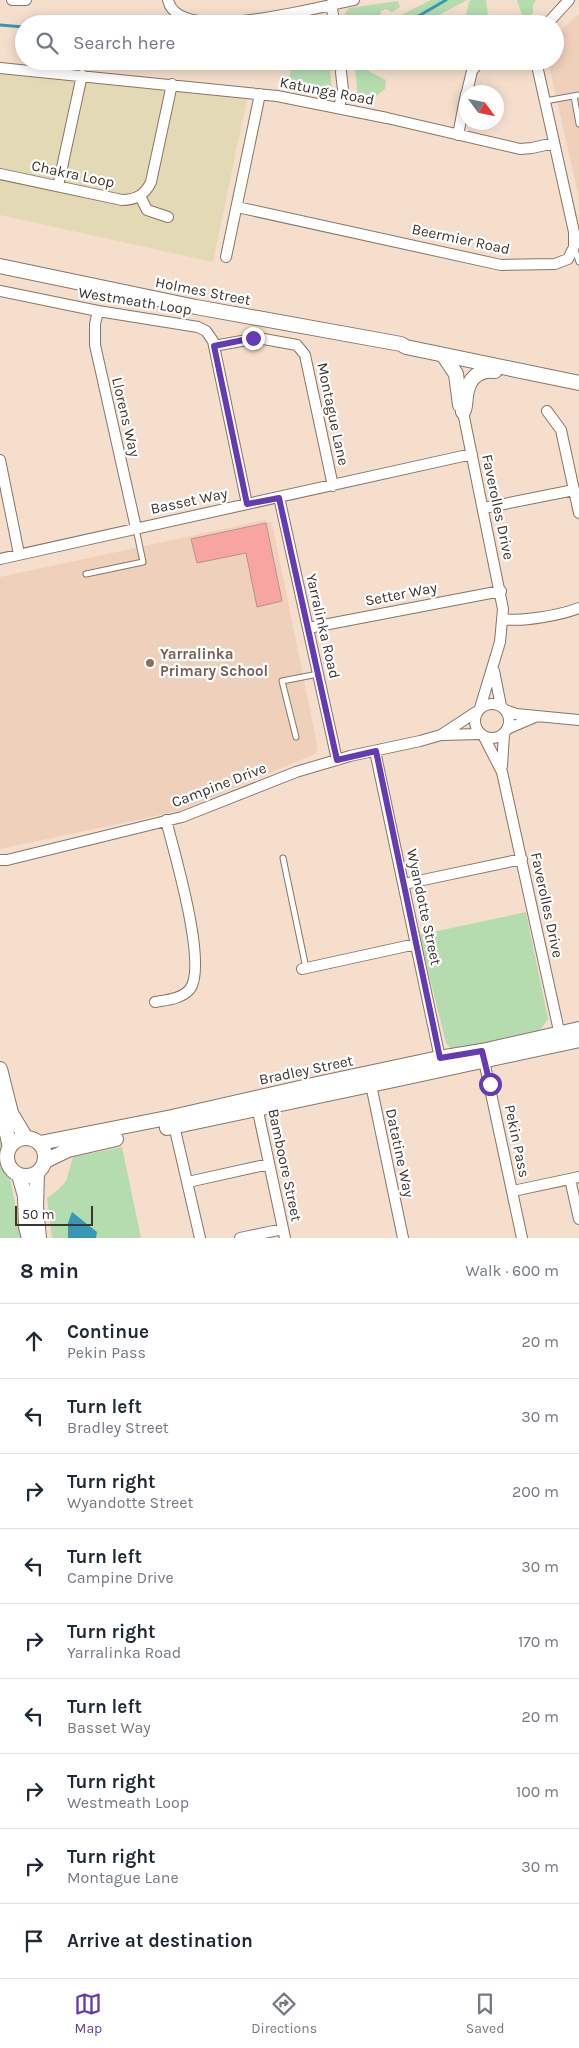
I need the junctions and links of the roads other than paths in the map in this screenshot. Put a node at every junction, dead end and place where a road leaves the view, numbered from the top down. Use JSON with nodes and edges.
{"nodes":[{"id":1,"x":12,"y":0,"type":"edge"},
{"id":2,"x":26,"y":0,"type":"edge"},
{"id":3,"x":168,"y":0,"type":"edge"},
{"id":4,"x":354,"y":0,"type":"edge"},
{"id":5,"x":569,"y":0,"type":"edge"},
{"id":6,"x":331,"y":4,"type":"junction"},
{"id":7,"x":178,"y":15,"type":"edge"},
{"id":8,"x":277,"y":15,"type":"edge"},
{"id":9,"x":333,"y":15,"type":"edge"},
{"id":10,"x":555,"y":15,"type":"edge"},
{"id":11,"x":0,"y":68,"type":"edge"},
{"id":12,"x":15,"y":69,"type":"edge"},
{"id":13,"x":23,"y":70,"type":"edge"},
{"id":14,"x":473,"y":70,"type":"edge"},
{"id":15,"x":538,"y":70,"type":"edge"},
{"id":16,"x":341,"y":72,"type":"dead end"},
{"id":17,"x":82,"y":75,"type":"junction"},
{"id":18,"x":172,"y":84,"type":"junction"},
{"id":19,"x":469,"y":85,"type":"edge"},
{"id":20,"x":260,"y":94,"type":"junction"},
{"id":21,"x":576,"y":95,"type":"edge"},
{"id":22,"x":545,"y":102,"type":"junction"},
{"id":23,"x":339,"y":108,"type":"junction"},
{"id":24,"x":579,"y":124,"type":"edge"},
{"id":25,"x":459,"y":129,"type":"edge"},
{"id":26,"x":458,"y":134,"type":"junction"},
{"id":27,"x":554,"y":143,"type":"junction"},
{"id":28,"x":0,"y":174,"type":"edge"},
{"id":29,"x":58,"y":186,"type":"junction"},
{"id":30,"x":140,"y":196,"type":"junction"},
{"id":31,"x":237,"y":206,"type":"junction"},
{"id":32,"x":168,"y":217,"type":"dead end"},
{"id":33,"x":574,"y":247,"type":"junction"},
{"id":34,"x":226,"y":257,"type":"dead end"},
{"id":35,"x":579,"y":262,"type":"edge"},
{"id":36,"x":0,"y":266,"type":"edge"},
{"id":37,"x":0,"y":291,"type":"edge"},
{"id":38,"x":98,"y":311,"type":"junction"},
{"id":39,"x":401,"y":344,"type":"junction"},
{"id":40,"x":214,"y":346,"type":"junction"},
{"id":41,"x":444,"y":356,"type":"junction"},
{"id":42,"x":578,"y":381,"type":"edge"},
{"id":43,"x":547,"y":411,"type":"dead end"},
{"id":44,"x":463,"y":412,"type":"junction"},
{"id":45,"x":472,"y":454,"type":"junction"},
{"id":46,"x":0,"y":460,"type":"edge"},
{"id":47,"x":333,"y":486,"type":"junction"},
{"id":48,"x":574,"y":490,"type":"junction"},
{"id":49,"x":279,"y":498,"type":"junction"},
{"id":50,"x":247,"y":504,"type":"junction"},
{"id":51,"x":484,"y":508,"type":"junction"},
{"id":52,"x":579,"y":513,"type":"edge"},
{"id":53,"x":136,"y":528,"type":"junction"},
{"id":54,"x":19,"y":554,"type":"junction"},
{"id":55,"x":0,"y":559,"type":"edge"},
{"id":56,"x":86,"y":574,"type":"dead end"},
{"id":57,"x":501,"y":591,"type":"junction"},
{"id":58,"x":579,"y":608,"type":"edge"},
{"id":59,"x":504,"y":619,"type":"junction"},
{"id":60,"x":308,"y":628,"type":"junction"},
{"id":61,"x":494,"y":667,"type":"junction"},
{"id":62,"x":318,"y":674,"type":"junction"},
{"id":63,"x":503,"y":708,"type":"junction"},
{"id":64,"x":478,"y":710,"type":"junction"},
{"id":65,"x":538,"y":716,"type":"junction"},
{"id":66,"x":579,"y":720,"type":"edge"},
{"id":67,"x":506,"y":731,"type":"junction"},
{"id":68,"x":441,"y":735,"type":"junction"},
{"id":69,"x":481,"y":736,"type":"junction"},
{"id":70,"x":296,"y":737,"type":"dead end"},
{"id":71,"x":376,"y":751,"type":"junction"},
{"id":72,"x":337,"y":760,"type":"junction"},
{"id":73,"x":502,"y":772,"type":"junction"},
{"id":74,"x":166,"y":820,"type":"junction"},
{"id":75,"x":283,"y":858,"type":"dead end"},
{"id":76,"x":522,"y":859,"type":"junction"},
{"id":77,"x":2,"y":862,"type":"edge"},
{"id":78,"x":404,"y":884,"type":"junction"},
{"id":79,"x":416,"y":944,"type":"junction"},
{"id":80,"x":304,"y":968,"type":"joint"},
{"id":81,"x":155,"y":1002,"type":"dead end"},
{"id":82,"x":579,"y":1029,"type":"edge"},
{"id":83,"x":560,"y":1039,"type":"junction"},
{"id":84,"x":579,"y":1040,"type":"edge"},
{"id":85,"x":483,"y":1056,"type":"junction"},
{"id":86,"x":441,"y":1064,"type":"junction"},
{"id":87,"x":0,"y":1069,"type":"edge"},
{"id":88,"x":370,"y":1079,"type":"junction"},
{"id":89,"x":257,"y":1103,"type":"junction"},
{"id":90,"x":0,"y":1104,"type":"edge"},
{"id":91,"x":173,"y":1122,"type":"junction"},
{"id":92,"x":26,"y":1138,"type":"junction"},
{"id":93,"x":40,"y":1144,"type":"junction"},
{"id":94,"x":10,"y":1147,"type":"junction"},
{"id":95,"x":269,"y":1164,"type":"junction"},
{"id":96,"x":41,"y":1167,"type":"junction"},
{"id":97,"x":19,"y":1175,"type":"junction"},
{"id":98,"x":575,"y":1178,"type":"edge"},
{"id":99,"x":188,"y":1182,"type":"junction"},
{"id":100,"x":513,"y":1191,"type":"junction"},
{"id":101,"x":579,"y":1218,"type":"edge"},
{"id":102,"x":284,"y":1234,"type":"edge"},
{"id":103,"x":29,"y":1238,"type":"edge"},
{"id":104,"x":39,"y":1238,"type":"edge"},
{"id":105,"x":200,"y":1238,"type":"edge"},
{"id":106,"x":240,"y":1238,"type":"edge"},
{"id":107,"x":403,"y":1238,"type":"edge"},
{"id":108,"x":522,"y":1238,"type":"edge"}],
"edges":[{"from":1,"to":2,"type":"street"},
{"from":3,"to":7,"type":"street"},
{"from":4,"to":6,"type":"street"},
{"from":5,"to":10,"type":"street"},
{"from":6,"to":8,"type":"street"},
{"from":6,"to":9,"type":"street"},
{"from":11,"to":12,"type":"street","name":"Katunga Road"},
{"from":13,"to":17,"type":"street","name":"Katunga Road"},
{"from":14,"to":19,"type":"street"},
{"from":15,"to":22,"type":"street"},
{"from":16,"to":23,"type":"street"},
{"from":17,"to":18,"type":"street","name":"Katunga Road"},
{"from":17,"to":29,"type":"street"},
{"from":18,"to":20,"type":"street","name":"Katunga Road"},
{"from":18,"to":30,"type":"street"},
{"from":20,"to":23,"type":"street","name":"Katunga Road"},
{"from":20,"to":31,"type":"street"},
{"from":21,"to":22,"type":"lane"},
{"from":21,"to":24,"type":"lane"},
{"from":22,"to":27,"type":"street"},
{"from":23,"to":26,"type":"street","name":"Katunga Road"},
{"from":25,"to":26,"type":"street"},
{"from":26,"to":27,"type":"street","name":"Katunga Road"},
{"from":27,"to":33,"type":"street"},
{"from":28,"to":29,"type":"street","name":"Chakra Loop"},
{"from":29,"to":30,"type":"street","name":"Chakra Loop"},
{"from":30,"to":32,"type":"street"},
{"from":31,"to":33,"type":"street","name":"Beermier Road"},
{"from":31,"to":34,"type":"street"},
{"from":33,"to":35,"type":"lane"},
{"from":36,"to":39,"type":"street","name":"Holmes Street"},
{"from":37,"to":38,"type":"street","name":"Westmeath Loop"},
{"from":38,"to":40,"type":"street","name":"Westmeath Loop"},
{"from":38,"to":53,"type":"street","name":"Llorens Way"},
{"from":39,"to":41,"type":"street","name":"Holmes Street"},
{"from":39,"to":42,"type":"street","name":"Holmes Street"},
{"from":40,"to":47,"type":"street","name":"Montague Lane"},
{"from":40,"to":50,"type":"street","name":"Westmeath Loop"},
{"from":41,"to":42,"type":"street","name":"Holmes Street"},
{"from":41,"to":44,"type":"street"},
{"from":42,"to":44,"type":"street"},
{"from":43,"to":48,"type":"street"},
{"from":44,"to":45,"type":"street","name":"Faverolles Drive"},
{"from":45,"to":47,"type":"street","name":"Basset Way"},
{"from":45,"to":51,"type":"street","name":"Faverolles Drive"},
{"from":46,"to":54,"type":"street"},
{"from":47,"to":49,"type":"street","name":"Basset Way"},
{"from":48,"to":51,"type":"street"},
{"from":48,"to":52,"type":"street"},
{"from":49,"to":50,"type":"street","name":"Basset Way"},
{"from":49,"to":60,"type":"street","name":"Yarralinka Road"},
{"from":50,"to":53,"type":"street","name":"Basset Way"},
{"from":51,"to":57,"type":"street","name":"Faverolles Drive"},
{"from":53,"to":54,"type":"street","name":"Basset Way"},
{"from":53,"to":56,"type":"lane"},
{"from":54,"to":55,"type":"street","name":"Basset Way"},
{"from":57,"to":59,"type":"street","name":"Faverolles Drive"},
{"from":57,"to":60,"type":"street","name":"Setter Way"},
{"from":58,"to":59,"type":"street"},
{"from":59,"to":61,"type":"street","name":"Faverolles Drive"},
{"from":60,"to":62,"type":"street","name":"Yarralinka Road"},
{"from":61,"to":63,"type":"street","name":"Faverolles Drive"},
{"from":61,"to":64,"type":"street","name":"Faverolles Drive"},
{"from":62,"to":70,"type":"lane"},
{"from":62,"to":72,"type":"street","name":"Yarralinka Road"},
{"from":63,"to":64,"type":"street"},
{"from":63,"to":65,"type":"street"},
{"from":63,"to":67,"type":"street"},
{"from":64,"to":68,"type":"street","name":"Campine Drive"},
{"from":64,"to":69,"type":"street"},
{"from":65,"to":66,"type":"street"},
{"from":65,"to":67,"type":"street"},
{"from":67,"to":69,"type":"street"},
{"from":67,"to":73,"type":"street","name":"Faverolles Drive"},
{"from":68,"to":69,"type":"street","name":"Campine Drive"},
{"from":68,"to":71,"type":"street","name":"Campine Drive"},
{"from":69,"to":73,"type":"street","name":"Faverolles Drive"},
{"from":71,"to":72,"type":"street","name":"Campine Drive"},
{"from":71,"to":78,"type":"street","name":"Wyandotte Street"},
{"from":72,"to":74,"type":"street","name":"Campine Drive"},
{"from":73,"to":76,"type":"street","name":"Faverolles Drive"},
{"from":74,"to":77,"type":"street","name":"Campine Drive"},
{"from":74,"to":81,"type":"street"},
{"from":75,"to":80,"type":"lane"},
{"from":76,"to":78,"type":"street"},
{"from":76,"to":83,"type":"street","name":"Faverolles Drive"},
{"from":78,"to":79,"type":"street","name":"Wyandotte Street"},
{"from":79,"to":80,"type":"street"},
{"from":79,"to":86,"type":"street","name":"Wyandotte Street"},
{"from":82,"to":83,"type":"street","name":"Bradley Street"},
{"from":83,"to":84,"type":"street","name":"Bradley Street"},
{"from":83,"to":85,"type":"street","name":"Bradley Street"},
{"from":85,"to":86,"type":"street","name":"Bradley Street"},
{"from":85,"to":100,"type":"street","name":"Pekin Pass"},
{"from":86,"to":88,"type":"street","name":"Bradley Street"},
{"from":87,"to":92,"type":"street"},
{"from":88,"to":89,"type":"street","name":"Bradley Street"},
{"from":88,"to":107,"type":"street","name":"Datatine Way"},
{"from":89,"to":91,"type":"street","name":"Bradley Street"},
{"from":89,"to":95,"type":"street","name":"Bamboore Street"},
{"from":90,"to":94,"type":"street"},
{"from":91,"to":93,"type":"street","name":"Bradley Street"},
{"from":91,"to":96,"type":"street","name":"Bradley Street"},
{"from":91,"to":99,"type":"street"},
{"from":92,"to":93,"type":"street"},
{"from":92,"to":94,"type":"street"},
{"from":93,"to":96,"type":"street"},
{"from":94,"to":97,"type":"street"},
{"from":95,"to":99,"type":"street"},
{"from":95,"to":102,"type":"street","name":"Bamboore Street"},
{"from":96,"to":97,"type":"street"},
{"from":96,"to":104,"type":"street"},
{"from":97,"to":103,"type":"street"},
{"from":98,"to":100,"type":"street"},
{"from":98,"to":101,"type":"street"},
{"from":99,"to":105,"type":"street"},
{"from":100,"to":108,"type":"street","name":"Pekin Pass"},
{"from":102,"to":106,"type":"street"}]}
